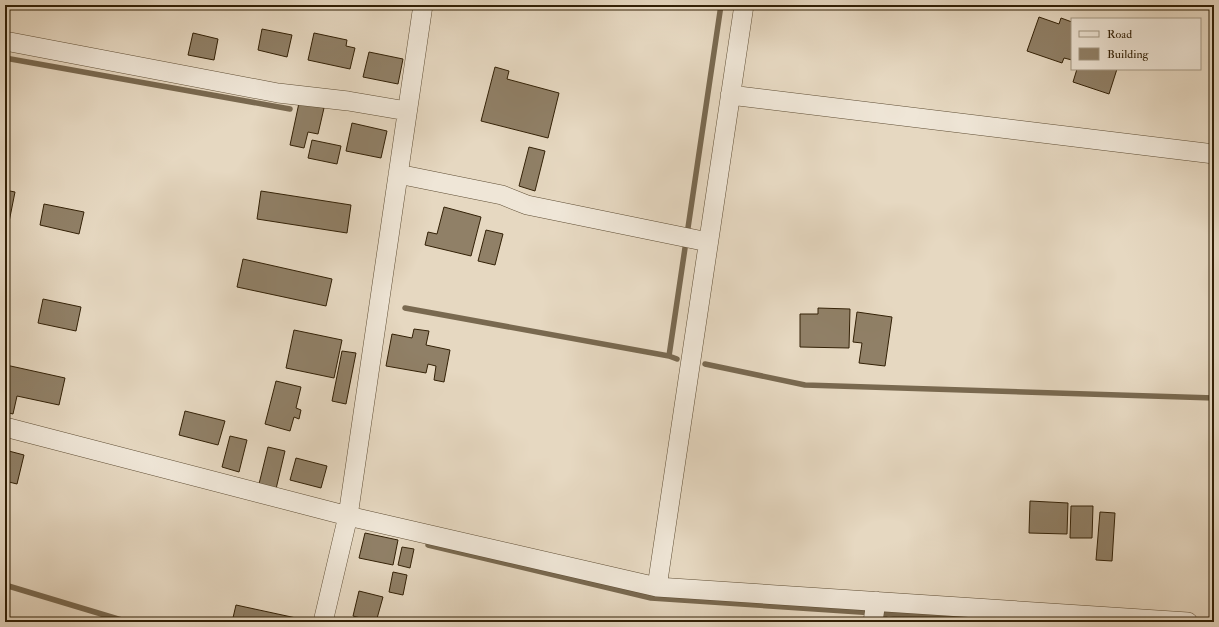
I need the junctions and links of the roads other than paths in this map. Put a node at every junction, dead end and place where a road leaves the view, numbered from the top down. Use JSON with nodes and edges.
{"nodes":[{"id":1,"x":423,"y":5,"type":"edge"},
{"id":2,"x":744,"y":5,"type":"edge"},
{"id":3,"x":5,"y":41,"type":"edge"},
{"id":4,"x":730,"y":95,"type":"junction"},
{"id":5,"x":407,"y":111,"type":"junction"},
{"id":6,"x":1214,"y":154,"type":"edge"},
{"id":7,"x":398,"y":174,"type":"junction"},
{"id":8,"x":693,"y":239,"type":"junction"},
{"id":9,"x":5,"y":427,"type":"edge"},
{"id":10,"x":348,"y":516,"type":"junction"},
{"id":11,"x":656,"y":587,"type":"junction"},
{"id":12,"x":874,"y":612,"type":"edge"},
{"id":13,"x":323,"y":622,"type":"edge"},
{"id":14,"x":1188,"y":622,"type":"edge"}],
"edges":[{"from":1,"to":5,"type":"street"},
{"from":2,"to":4,"type":"street"},
{"from":3,"to":5,"type":"street"},
{"from":4,"to":6,"type":"street"},
{"from":4,"to":8,"type":"street"},
{"from":5,"to":7,"type":"street"},
{"from":7,"to":8,"type":"street"},
{"from":7,"to":10,"type":"street"},
{"from":8,"to":11,"type":"street"},
{"from":9,"to":10,"type":"street"},
{"from":10,"to":11,"type":"street"},
{"from":10,"to":13,"type":"street"},
{"from":11,"to":12,"type":"street"},
{"from":12,"to":14,"type":"street"}]}
